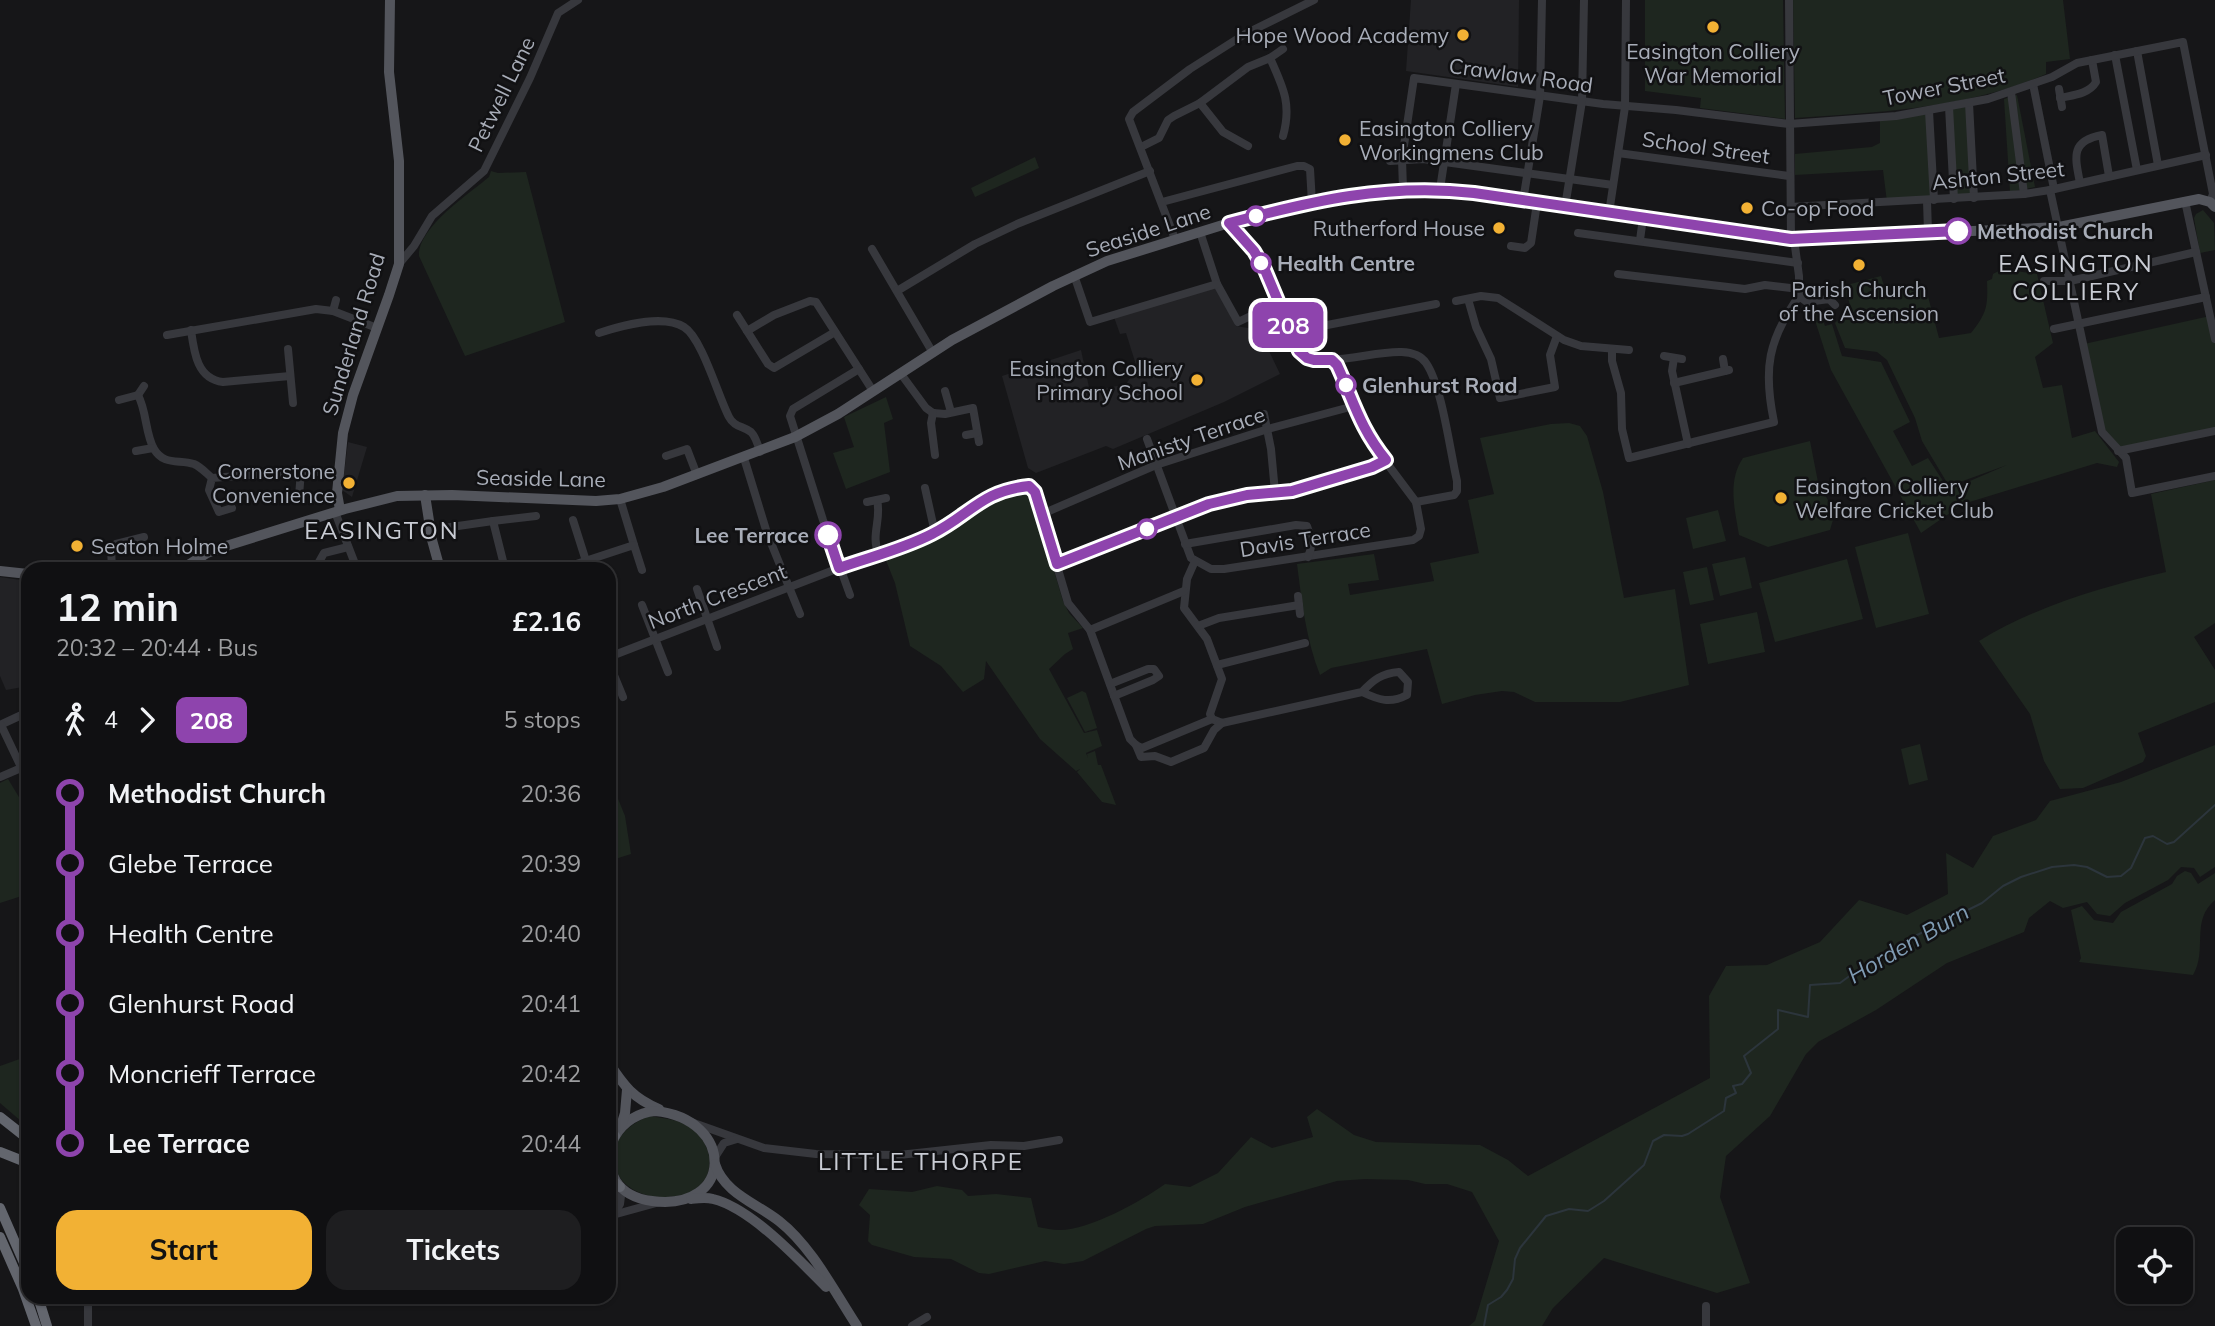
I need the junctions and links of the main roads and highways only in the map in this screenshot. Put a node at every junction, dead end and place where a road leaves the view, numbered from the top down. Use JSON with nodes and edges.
{"nodes":[{"id":1,"x":390,"y":0,"type":"edge"},
{"id":2,"x":2213,"y":199,"type":"edge"},
{"id":3,"x":425,"y":495,"type":"junction"},
{"id":4,"x":337,"y":511,"type":"junction"},
{"id":5,"x":193,"y":562,"type":"edge"},
{"id":6,"x":438,"y":562,"type":"edge"},
{"id":7,"x":0,"y":571,"type":"edge"},
{"id":8,"x":21,"y":573,"type":"edge"},
{"id":9,"x":616,"y":1074,"type":"edge"},
{"id":10,"x":627,"y":1090,"type":"junction"},
{"id":11,"x":666,"y":1112,"type":"junction"},
{"id":12,"x":0,"y":1117,"type":"edge"},
{"id":13,"x":616,"y":1133,"type":"edge"},
{"id":14,"x":21,"y":1134,"type":"edge"},
{"id":15,"x":616,"y":1134,"type":"edge"},
{"id":16,"x":0,"y":1152,"type":"edge"},
{"id":17,"x":21,"y":1160,"type":"edge"},
{"id":18,"x":715,"y":1160,"type":"junction"},
{"id":19,"x":616,"y":1178,"type":"edge"},
{"id":20,"x":616,"y":1183,"type":"edge"},
{"id":21,"x":621,"y":1188,"type":"junction"},
{"id":22,"x":687,"y":1199,"type":"junction"},
{"id":23,"x":0,"y":1208,"type":"edge"},
{"id":24,"x":0,"y":1237,"type":"edge"},
{"id":25,"x":21,"y":1256,"type":"edge"},
{"id":26,"x":21,"y":1284,"type":"edge"},
{"id":27,"x":28,"y":1304,"type":"edge"},
{"id":28,"x":40,"y":1304,"type":"edge"},
{"id":29,"x":843,"y":1304,"type":"junction"},
{"id":30,"x":36,"y":1326,"type":"edge"},
{"id":31,"x":47,"y":1326,"type":"edge"},
{"id":32,"x":857,"y":1326,"type":"edge"}],
"edges":[{"from":1,"to":4,"type":"main road","name":"Sunderland Road"},
{"from":2,"to":3,"type":"main road","name":"Seaside Lane"},
{"from":3,"to":4,"type":"main road","name":"Seaside Lane"},
{"from":3,"to":6,"type":"main road"},
{"from":4,"to":5,"type":"main road","name":"Seaside Lane"},
{"from":7,"to":8,"type":"main road"},
{"from":9,"to":10,"type":"main road"},
{"from":10,"to":11,"type":"main road"},
{"from":10,"to":13,"type":"main road"},
{"from":11,"to":15,"type":"main road"},
{"from":11,"to":18,"type":"main road"},
{"from":12,"to":14,"type":"highway"},
{"from":16,"to":17,"type":"highway"},
{"from":18,"to":22,"type":"main road"},
{"from":18,"to":29,"type":"main road"},
{"from":19,"to":21,"type":"main road"},
{"from":20,"to":21,"type":"highway"},
{"from":21,"to":22,"type":"main road"},
{"from":22,"to":29,"type":"main road"},
{"from":23,"to":25,"type":"highway"},
{"from":24,"to":26,"type":"highway"},
{"from":27,"to":30,"type":"highway"},
{"from":28,"to":31,"type":"highway"},
{"from":29,"to":32,"type":"main road"}]}
